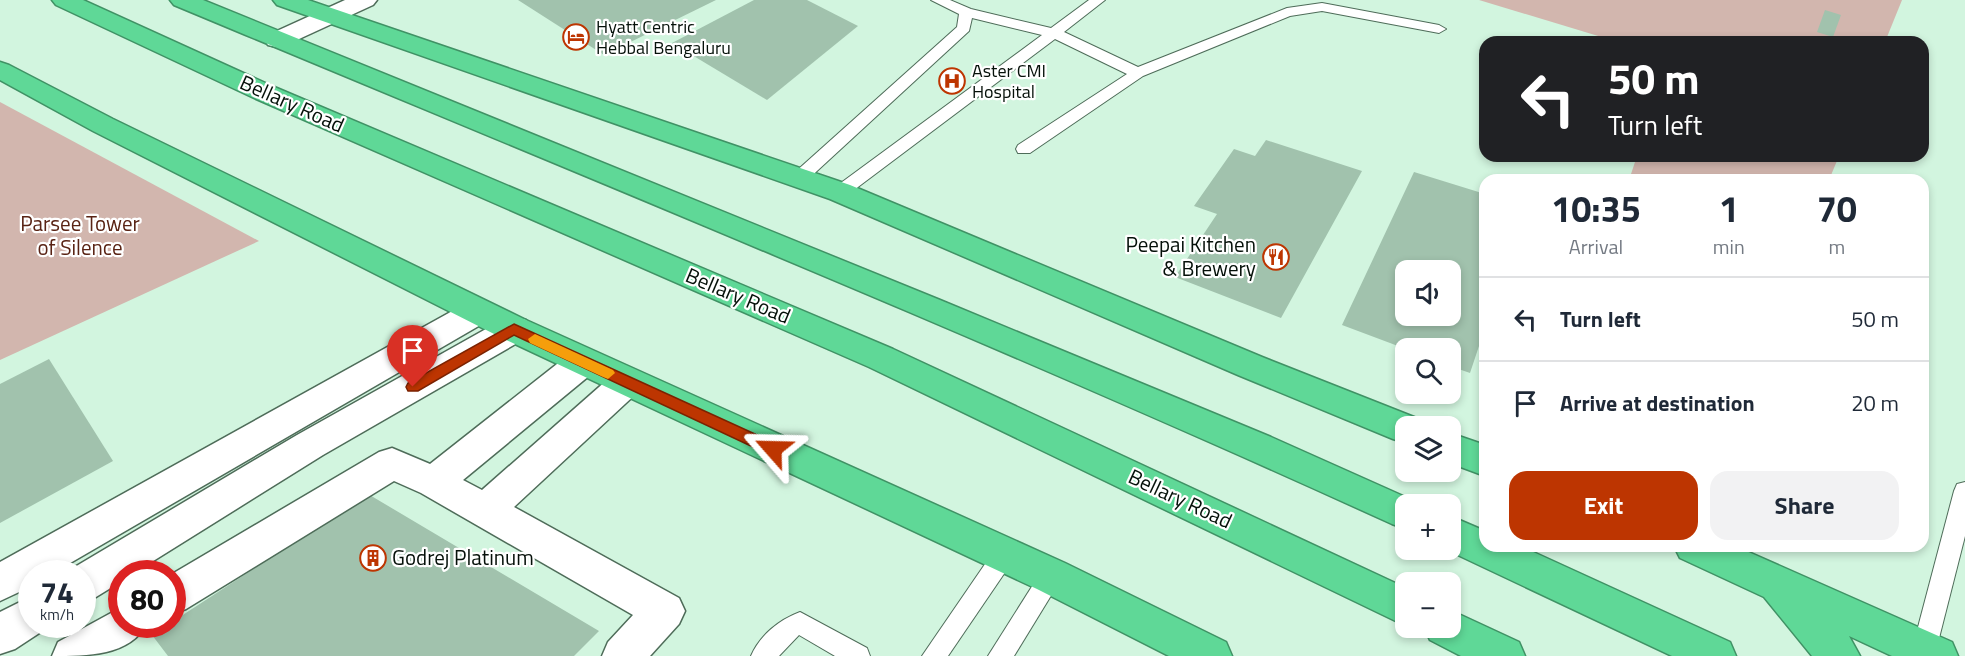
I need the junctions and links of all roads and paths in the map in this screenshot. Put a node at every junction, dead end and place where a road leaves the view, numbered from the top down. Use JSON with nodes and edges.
{"nodes":[{"id":1,"x":64,"y":0,"type":"edge"},
{"id":2,"x":182,"y":0,"type":"edge"},
{"id":3,"x":285,"y":0,"type":"edge"},
{"id":4,"x":365,"y":0,"type":"edge"},
{"id":5,"x":938,"y":0,"type":"edge"},
{"id":6,"x":1098,"y":0,"type":"edge"},
{"id":7,"x":966,"y":12,"type":"junction"},
{"id":8,"x":328,"y":15,"type":"junction"},
{"id":9,"x":1439,"y":29,"type":"dead end"},
{"id":10,"x":1054,"y":33,"type":"junction"},
{"id":11,"x":277,"y":40,"type":"junction"},
{"id":12,"x":0,"y":70,"type":"edge"},
{"id":13,"x":1138,"y":73,"type":"junction"},
{"id":14,"x":1024,"y":149,"type":"dead end"},
{"id":15,"x":799,"y":178,"type":"junction"},
{"id":16,"x":840,"y":192,"type":"junction"},
{"id":17,"x":477,"y":312,"type":"junction"},
{"id":18,"x":514,"y":329,"type":"junction"},
{"id":19,"x":583,"y":362,"type":"junction"},
{"id":20,"x":627,"y":382,"type":"junction"},
{"id":21,"x":1395,"y":425,"type":"edge"},
{"id":22,"x":1461,"y":451,"type":"edge"},
{"id":23,"x":1479,"y":459,"type":"edge"},
{"id":24,"x":434,"y":482,"type":"junction"},
{"id":25,"x":1965,"y":491,"type":"edge"},
{"id":26,"x":1395,"y":508,"type":"edge"},
{"id":27,"x":484,"y":511,"type":"junction"},
{"id":28,"x":1461,"y":538,"type":"edge"},
{"id":29,"x":1479,"y":546,"type":"edge"},
{"id":30,"x":1492,"y":552,"type":"edge"},
{"id":31,"x":1707,"y":552,"type":"edge"},
{"id":32,"x":1004,"y":555,"type":"junction"},
{"id":33,"x":96,"y":575,"type":"edge"},
{"id":34,"x":1051,"y":576,"type":"junction"},
{"id":35,"x":1774,"y":582,"type":"junction"},
{"id":36,"x":0,"y":583,"type":"edge"},
{"id":37,"x":186,"y":588,"type":"edge"},
{"id":38,"x":1395,"y":603,"type":"edge"},
{"id":39,"x":18,"y":624,"type":"edge"},
{"id":40,"x":0,"y":635,"type":"edge"},
{"id":41,"x":108,"y":635,"type":"edge"},
{"id":42,"x":1461,"y":635,"type":"edge"},
{"id":43,"x":1931,"y":653,"type":"edge"},
{"id":44,"x":73,"y":656,"type":"edge"},
{"id":45,"x":623,"y":656,"type":"edge"},
{"id":46,"x":763,"y":656,"type":"edge"},
{"id":47,"x":858,"y":656,"type":"edge"},
{"id":48,"x":934,"y":656,"type":"edge"},
{"id":49,"x":1000,"y":656,"type":"edge"},
{"id":50,"x":1211,"y":656,"type":"edge"},
{"id":51,"x":1504,"y":656,"type":"edge"},
{"id":52,"x":1715,"y":656,"type":"edge"},
{"id":53,"x":1839,"y":656,"type":"edge"}],
"edges":[{"from":1,"to":38,"type":"highway","name":"Bellary Road"},
{"from":2,"to":11,"type":"highway"},
{"from":3,"to":8,"type":"highway"},
{"from":4,"to":8,"type":"street"},
{"from":5,"to":7,"type":"lane"},
{"from":6,"to":10,"type":"lane"},
{"from":7,"to":10,"type":"lane"},
{"from":7,"to":15,"type":"lane"},
{"from":8,"to":11,"type":"street"},
{"from":8,"to":15,"type":"highway"},
{"from":9,"to":13,"type":"lane"},
{"from":10,"to":13,"type":"lane"},
{"from":10,"to":16,"type":"lane"},
{"from":11,"to":26,"type":"highway"},
{"from":12,"to":17,"type":"highway"},
{"from":13,"to":14,"type":"lane"},
{"from":15,"to":16,"type":"highway"},
{"from":16,"to":21,"type":"highway"},
{"from":17,"to":18,"type":"highway"},
{"from":17,"to":36,"type":"street"},
{"from":18,"to":19,"type":"highway"},
{"from":18,"to":33,"type":"street"},
{"from":19,"to":20,"type":"highway"},
{"from":19,"to":24,"type":"street"},
{"from":20,"to":27,"type":"street"},
{"from":20,"to":32,"type":"highway"},
{"from":22,"to":23,"type":"highway"},
{"from":24,"to":27,"type":"street"},
{"from":24,"to":37,"type":"street"},
{"from":25,"to":43,"type":"lane"},
{"from":27,"to":45,"type":"street"},
{"from":28,"to":29,"type":"highway"},
{"from":30,"to":52,"type":"highway"},
{"from":31,"to":35,"type":"highway"},
{"from":32,"to":34,"type":"highway"},
{"from":32,"to":48,"type":"lane"},
{"from":34,"to":49,"type":"lane"},
{"from":34,"to":50,"type":"highway"},
{"from":35,"to":43,"type":"highway"},
{"from":35,"to":53,"type":"highway"},
{"from":39,"to":40,"type":"street"},
{"from":41,"to":44,"type":"street"},
{"from":42,"to":51,"type":"highway"},
{"from":46,"to":47,"type":"lane"}]}
